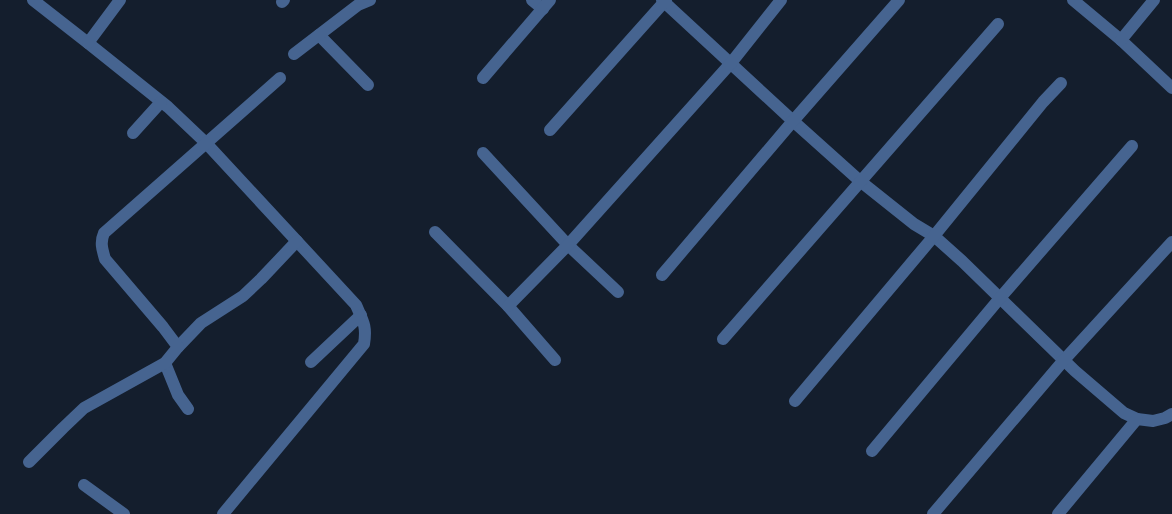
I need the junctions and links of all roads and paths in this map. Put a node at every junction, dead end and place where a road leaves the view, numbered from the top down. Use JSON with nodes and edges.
{"nodes":[{"id":1,"x":33,"y":0,"type":"edge"},
{"id":2,"x":120,"y":0,"type":"edge"},
{"id":3,"x":370,"y":0,"type":"edge"},
{"id":4,"x":532,"y":0,"type":"edge"},
{"id":5,"x":781,"y":0,"type":"edge"},
{"id":6,"x":899,"y":0,"type":"edge"},
{"id":7,"x":1074,"y":0,"type":"edge"},
{"id":8,"x":1154,"y":0,"type":"edge"},
{"id":9,"x":664,"y":1,"type":"edge"},
{"id":10,"x":546,"y":5,"type":"edge"},
{"id":11,"x":998,"y":24,"type":"dead end"},
{"id":12,"x":319,"y":35,"type":"junction"},
{"id":13,"x":1121,"y":40,"type":"junction"},
{"id":14,"x":88,"y":42,"type":"junction"},
{"id":15,"x":294,"y":54,"type":"dead end"},
{"id":16,"x":731,"y":62,"type":"junction"},
{"id":17,"x":280,"y":78,"type":"dead end"},
{"id":18,"x":483,"y":78,"type":"dead end"},
{"id":19,"x":1061,"y":84,"type":"dead end"},
{"id":20,"x":368,"y":85,"type":"dead end"},
{"id":21,"x":1172,"y":88,"type":"edge"},
{"id":22,"x":161,"y":102,"type":"junction"},
{"id":23,"x":793,"y":121,"type":"junction"},
{"id":24,"x":550,"y":130,"type":"dead end"},
{"id":25,"x":133,"y":133,"type":"dead end"},
{"id":26,"x":206,"y":143,"type":"junction"},
{"id":27,"x":1132,"y":146,"type":"dead end"},
{"id":28,"x":483,"y":153,"type":"dead end"},
{"id":29,"x":860,"y":180,"type":"junction"},
{"id":30,"x":435,"y":232,"type":"dead end"},
{"id":31,"x":934,"y":236,"type":"junction"},
{"id":32,"x":297,"y":241,"type":"junction"},
{"id":33,"x":1172,"y":242,"type":"edge"},
{"id":34,"x":568,"y":245,"type":"junction"},
{"id":35,"x":662,"y":275,"type":"dead end"},
{"id":36,"x":618,"y":292,"type":"dead end"},
{"id":37,"x":1000,"y":298,"type":"junction"},
{"id":38,"x":508,"y":306,"type":"junction"},
{"id":39,"x":361,"y":315,"type":"junction"},
{"id":40,"x":723,"y":339,"type":"dead end"},
{"id":41,"x":178,"y":348,"type":"junction"},
{"id":42,"x":555,"y":360,"type":"dead end"},
{"id":43,"x":1064,"y":360,"type":"junction"},
{"id":44,"x":311,"y":362,"type":"dead end"},
{"id":45,"x":165,"y":363,"type":"junction"},
{"id":46,"x":795,"y":401,"type":"dead end"},
{"id":47,"x":188,"y":409,"type":"dead end"},
{"id":48,"x":1172,"y":414,"type":"edge"},
{"id":49,"x":1137,"y":419,"type":"junction"},
{"id":50,"x":872,"y":450,"type":"dead end"},
{"id":51,"x":29,"y":462,"type":"dead end"},
{"id":52,"x":84,"y":485,"type":"dead end"},
{"id":53,"x":124,"y":514,"type":"edge"},
{"id":54,"x":223,"y":514,"type":"edge"},
{"id":55,"x":933,"y":514,"type":"edge"},
{"id":56,"x":1058,"y":514,"type":"edge"}],
"edges":[{"from":1,"to":14,"type":"street"},
{"from":2,"to":14,"type":"street"},
{"from":3,"to":12,"type":"street"},
{"from":4,"to":10,"type":"street"},
{"from":5,"to":16,"type":"street"},
{"from":6,"to":23,"type":"street"},
{"from":7,"to":13,"type":"street"},
{"from":8,"to":13,"type":"street"},
{"from":9,"to":16,"type":"street"},
{"from":9,"to":24,"type":"street"},
{"from":10,"to":18,"type":"street"},
{"from":11,"to":29,"type":"street"},
{"from":12,"to":15,"type":"street"},
{"from":12,"to":20,"type":"street"},
{"from":13,"to":21,"type":"street"},
{"from":14,"to":22,"type":"street"},
{"from":16,"to":23,"type":"street"},
{"from":16,"to":34,"type":"street"},
{"from":17,"to":26,"type":"street"},
{"from":19,"to":31,"type":"street"},
{"from":22,"to":25,"type":"street"},
{"from":22,"to":26,"type":"street"},
{"from":23,"to":29,"type":"street"},
{"from":23,"to":35,"type":"street"},
{"from":26,"to":32,"type":"street"},
{"from":26,"to":41,"type":"street"},
{"from":27,"to":37,"type":"street"},
{"from":28,"to":34,"type":"street"},
{"from":29,"to":31,"type":"street"},
{"from":29,"to":40,"type":"street"},
{"from":30,"to":38,"type":"street"},
{"from":31,"to":37,"type":"street"},
{"from":31,"to":46,"type":"street"},
{"from":32,"to":39,"type":"street"},
{"from":32,"to":41,"type":"street"},
{"from":33,"to":43,"type":"street"},
{"from":34,"to":36,"type":"street"},
{"from":34,"to":38,"type":"street"},
{"from":37,"to":43,"type":"street"},
{"from":37,"to":50,"type":"street"},
{"from":38,"to":42,"type":"street"},
{"from":39,"to":44,"type":"street"},
{"from":39,"to":54,"type":"street"},
{"from":41,"to":45,"type":"street"},
{"from":43,"to":49,"type":"street"},
{"from":43,"to":55,"type":"street"},
{"from":45,"to":47,"type":"street"},
{"from":45,"to":51,"type":"street"},
{"from":48,"to":49,"type":"street"},
{"from":49,"to":56,"type":"street"},
{"from":52,"to":53,"type":"street"}]}
